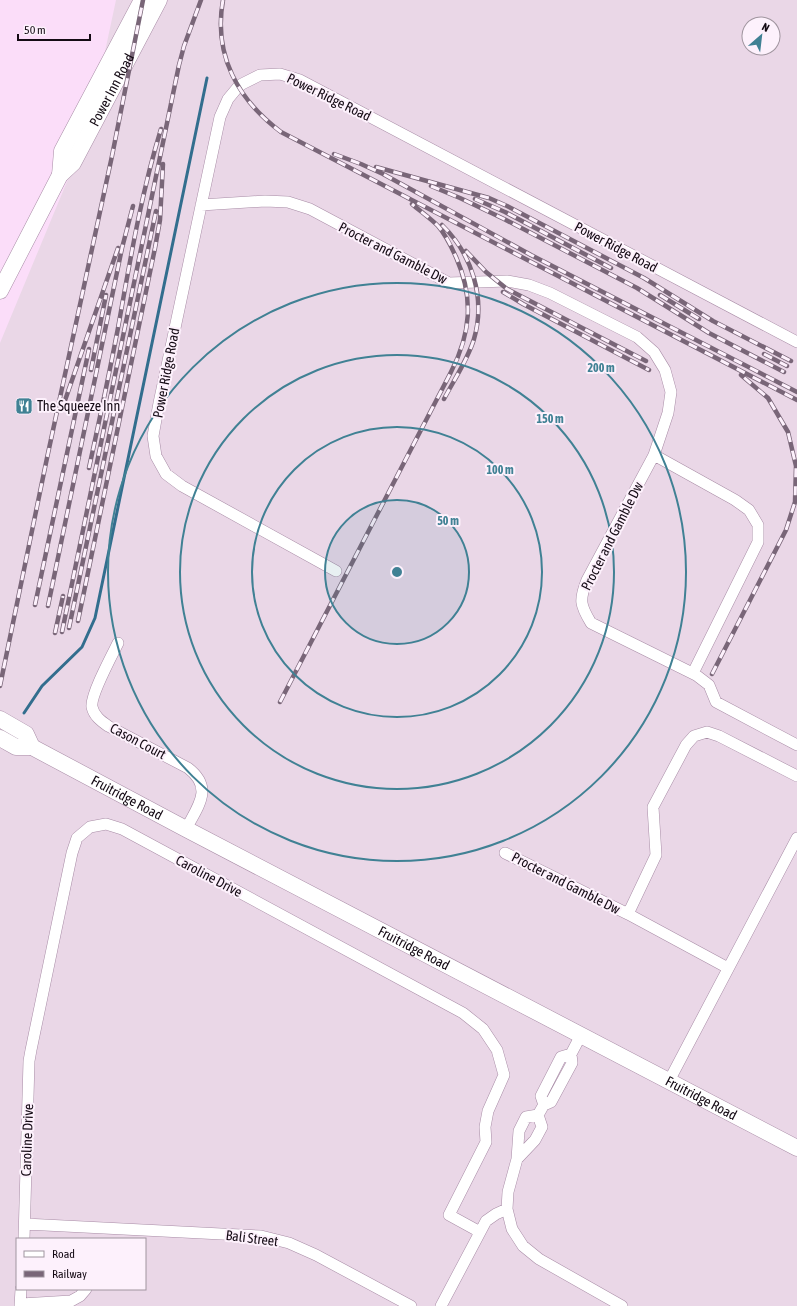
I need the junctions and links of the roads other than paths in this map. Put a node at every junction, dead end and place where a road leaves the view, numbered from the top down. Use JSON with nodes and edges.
{"nodes":[{"id":1,"x":142,"y":0,"type":"edge"},
{"id":2,"x":159,"y":0,"type":"edge"},
{"id":3,"x":60,"y":175,"type":"junction"},
{"id":4,"x":201,"y":205,"type":"junction"},
{"id":5,"x":0,"y":291,"type":"edge"},
{"id":6,"x":797,"y":342,"type":"edge"},
{"id":7,"x":654,"y":456,"type":"junction"},
{"id":8,"x":336,"y":571,"type":"dead end"},
{"id":9,"x":118,"y":643,"type":"dead end"},
{"id":10,"x":693,"y":673,"type":"junction"},
{"id":11,"x":0,"y":719,"type":"edge"},
{"id":12,"x":0,"y":738,"type":"edge"},
{"id":13,"x":797,"y":745,"type":"edge"},
{"id":14,"x":32,"y":747,"type":"junction"},
{"id":15,"x":797,"y":776,"type":"edge"},
{"id":16,"x":186,"y":829,"type":"junction"},
{"id":17,"x":797,"y":838,"type":"edge"},
{"id":18,"x":505,"y":852,"type":"dead end"},
{"id":19,"x":628,"y":914,"type":"junction"},
{"id":20,"x":728,"y":968,"type":"junction"},
{"id":21,"x":581,"y":1035,"type":"junction"},
{"id":22,"x":669,"y":1081,"type":"junction"},
{"id":23,"x":538,"y":1115,"type":"junction"},
{"id":24,"x":797,"y":1148,"type":"edge"},
{"id":25,"x":517,"y":1159,"type":"junction"},
{"id":26,"x":507,"y":1209,"type":"junction"},
{"id":27,"x":25,"y":1224,"type":"junction"},
{"id":28,"x":480,"y":1232,"type":"junction"},
{"id":29,"x":101,"y":1234,"type":"edge"},
{"id":30,"x":24,"y":1238,"type":"edge"},
{"id":31,"x":21,"y":1290,"type":"edge"},
{"id":32,"x":85,"y":1290,"type":"edge"},
{"id":33,"x":20,"y":1305,"type":"edge"},
{"id":34,"x":411,"y":1306,"type":"edge"},
{"id":35,"x":441,"y":1306,"type":"edge"},
{"id":36,"x":622,"y":1306,"type":"edge"}],
"edges":[{"from":1,"to":3,"type":"main road","name":"Power Inn Road"},
{"from":2,"to":3,"type":"main road","name":"Power Inn Road"},
{"from":3,"to":5,"type":"main road","name":"Power Inn Road"},
{"from":4,"to":6,"type":"street","name":"Power Ridge Road"},
{"from":4,"to":7,"type":"street","name":"Procter and Gamble Dw"},
{"from":4,"to":8,"type":"street","name":"Power Ridge Road"},
{"from":7,"to":10,"type":"street"},
{"from":7,"to":10,"type":"street","name":"Procter and Gamble Dw"},
{"from":9,"to":16,"type":"street","name":"Cason Court"},
{"from":10,"to":13,"type":"street","name":"Procter and Gamble Dw"},
{"from":11,"to":14,"type":"main road","name":"Fruitridge Road"},
{"from":12,"to":14,"type":"main road","name":"Fruitridge Road"},
{"from":14,"to":16,"type":"main road","name":"Fruitridge Road"},
{"from":15,"to":19,"type":"street","name":"Procter and Gamble Dw"},
{"from":16,"to":21,"type":"main road","name":"Fruitridge Road"},
{"from":17,"to":20,"type":"street"},
{"from":18,"to":19,"type":"street","name":"Procter and Gamble Dw"},
{"from":19,"to":20,"type":"street","name":"Procter and Gamble Dw"},
{"from":20,"to":22,"type":"street"},
{"from":21,"to":22,"type":"main road","name":"Fruitridge Road"},
{"from":21,"to":23,"type":"street"},
{"from":22,"to":24,"type":"main road","name":"Fruitridge Road"},
{"from":23,"to":25,"type":"street"},
{"from":23,"to":25,"type":"street"},
{"from":25,"to":26,"type":"street"},
{"from":26,"to":28,"type":"street"},
{"from":26,"to":36,"type":"street"},
{"from":27,"to":28,"type":"street","name":"Caroline Drive"},
{"from":27,"to":29,"type":"street","name":"Bali Street"},
{"from":27,"to":30,"type":"street","name":"Caroline Drive"},
{"from":28,"to":35,"type":"street"},
{"from":29,"to":34,"type":"street","name":"Bali Street"},
{"from":31,"to":33,"type":"street"},
{"from":32,"to":33,"type":"street"}]}
